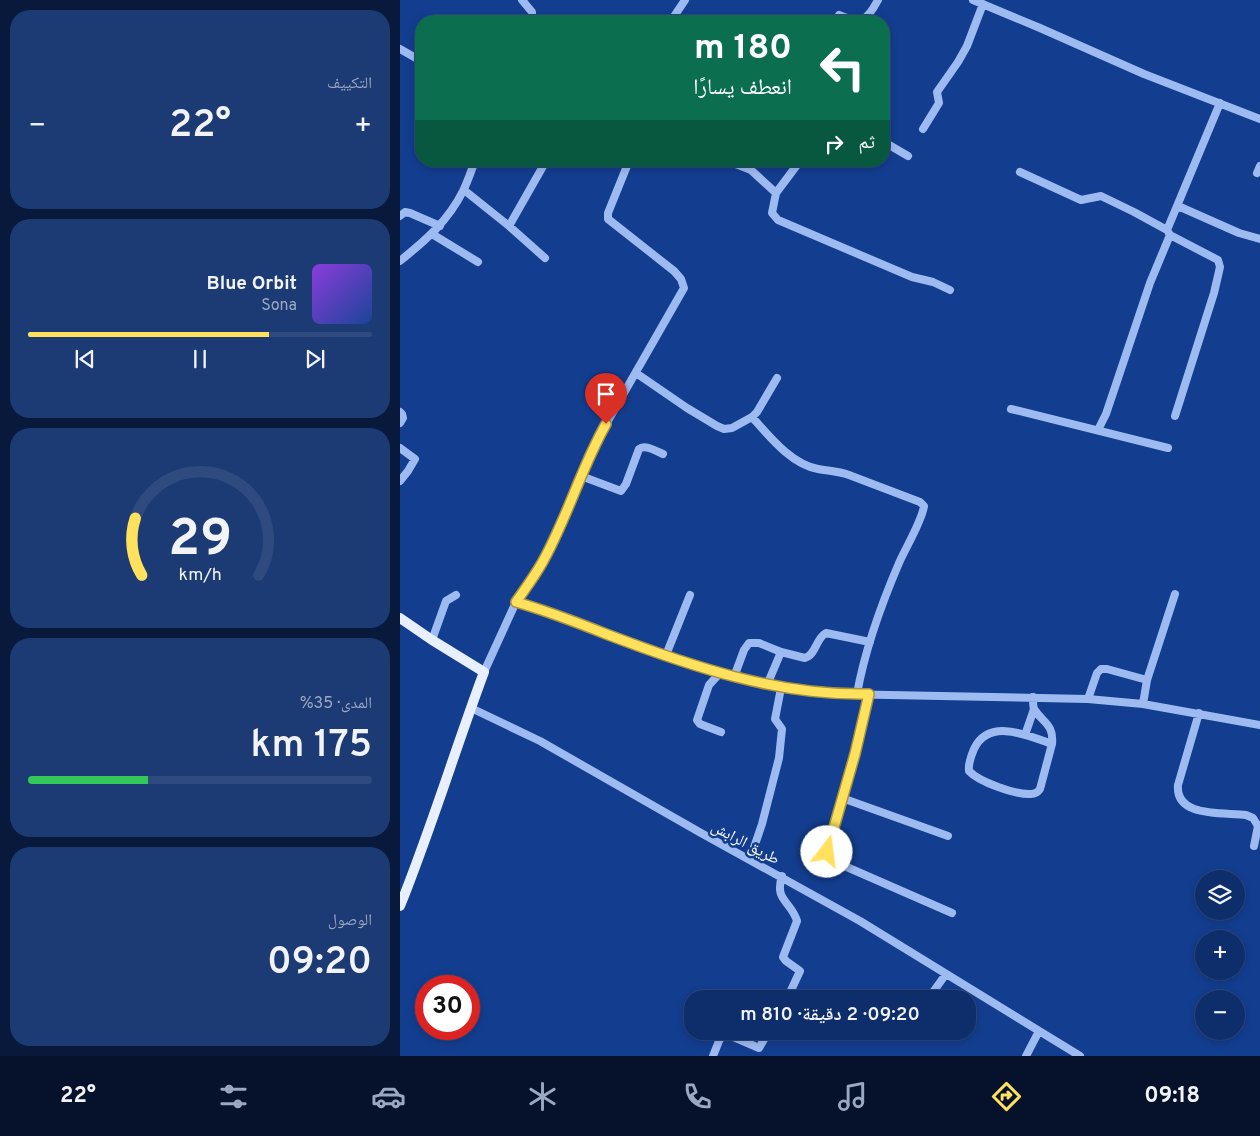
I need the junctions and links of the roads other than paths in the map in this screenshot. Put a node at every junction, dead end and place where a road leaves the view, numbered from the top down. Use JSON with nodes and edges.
{"nodes":[{"id":1,"x":522,"y":0,"type":"edge"},
{"id":2,"x":685,"y":0,"type":"edge"},
{"id":3,"x":878,"y":0,"type":"edge"},
{"id":4,"x":973,"y":0,"type":"edge"},
{"id":5,"x":983,"y":4,"type":"junction"},
{"id":6,"x":532,"y":15,"type":"edge"},
{"id":7,"x":675,"y":15,"type":"edge"},
{"id":8,"x":868,"y":15,"type":"edge"},
{"id":9,"x":400,"y":49,"type":"edge"},
{"id":10,"x":415,"y":58,"type":"edge"},
{"id":11,"x":1220,"y":104,"type":"junction"},
{"id":12,"x":1260,"y":119,"type":"edge"},
{"id":13,"x":924,"y":129,"type":"dead end"},
{"id":14,"x":890,"y":146,"type":"edge"},
{"id":15,"x":908,"y":156,"type":"dead end"},
{"id":16,"x":473,"y":167,"type":"edge"},
{"id":17,"x":543,"y":167,"type":"edge"},
{"id":18,"x":627,"y":167,"type":"edge"},
{"id":19,"x":750,"y":167,"type":"edge"},
{"id":20,"x":796,"y":167,"type":"edge"},
{"id":21,"x":1020,"y":172,"type":"dead end"},
{"id":22,"x":464,"y":190,"type":"junction"},
{"id":23,"x":776,"y":193,"type":"junction"},
{"id":24,"x":1178,"y":206,"type":"junction"},
{"id":25,"x":400,"y":216,"type":"edge"},
{"id":26,"x":440,"y":226,"type":"junction"},
{"id":27,"x":509,"y":226,"type":"junction"},
{"id":28,"x":1168,"y":233,"type":"junction"},
{"id":29,"x":432,"y":234,"type":"junction"},
{"id":30,"x":1260,"y":239,"type":"edge"},
{"id":31,"x":545,"y":258,"type":"dead end"},
{"id":32,"x":400,"y":261,"type":"edge"},
{"id":33,"x":478,"y":262,"type":"dead end"},
{"id":34,"x":950,"y":290,"type":"dead end"},
{"id":35,"x":636,"y":372,"type":"junction"},
{"id":36,"x":777,"y":378,"type":"dead end"},
{"id":37,"x":1011,"y":409,"type":"dead end"},
{"id":38,"x":400,"y":412,"type":"edge"},
{"id":39,"x":1175,"y":416,"type":"dead end"},
{"id":40,"x":752,"y":417,"type":"junction"},
{"id":41,"x":400,"y":423,"type":"edge"},
{"id":42,"x":1098,"y":430,"type":"junction"},
{"id":43,"x":400,"y":448,"type":"edge"},
{"id":44,"x":1168,"y":448,"type":"dead end"},
{"id":45,"x":663,"y":454,"type":"dead end"},
{"id":46,"x":581,"y":476,"type":"junction"},
{"id":47,"x":400,"y":481,"type":"edge"},
{"id":48,"x":1175,"y":594,"type":"dead end"},
{"id":49,"x":456,"y":595,"type":"dead end"},
{"id":50,"x":690,"y":596,"type":"dead end"},
{"id":51,"x":516,"y":602,"type":"junction"},
{"id":52,"x":401,"y":622,"type":"edge"},
{"id":53,"x":432,"y":640,"type":"junction"},
{"id":54,"x":870,"y":642,"type":"junction"},
{"id":55,"x":781,"y":652,"type":"junction"},
{"id":56,"x":666,"y":655,"type":"junction"},
{"id":57,"x":484,"y":672,"type":"junction"},
{"id":58,"x":720,"y":673,"type":"junction"},
{"id":59,"x":734,"y":677,"type":"junction"},
{"id":60,"x":1147,"y":680,"type":"junction"},
{"id":61,"x":767,"y":685,"type":"junction"},
{"id":62,"x":781,"y":688,"type":"junction"},
{"id":63,"x":857,"y":694,"type":"junction"},
{"id":64,"x":869,"y":694,"type":"junction"},
{"id":65,"x":1032,"y":697,"type":"junction"},
{"id":66,"x":1088,"y":699,"type":"junction"},
{"id":67,"x":1144,"y":704,"type":"junction"},
{"id":68,"x":471,"y":708,"type":"junction"},
{"id":69,"x":1034,"y":709,"type":"junction"},
{"id":70,"x":1199,"y":713,"type":"junction"},
{"id":71,"x":1260,"y":725,"type":"edge"},
{"id":72,"x":720,"y":732,"type":"dead end"},
{"id":73,"x":1025,"y":735,"type":"junction"},
{"id":74,"x":1052,"y":744,"type":"junction"},
{"id":75,"x":842,"y":798,"type":"junction"},
{"id":76,"x":948,"y":836,"type":"dead end"},
{"id":77,"x":1254,"y":846,"type":"dead end"},
{"id":78,"x":750,"y":859,"type":"junction"},
{"id":79,"x":782,"y":876,"type":"junction"},
{"id":80,"x":400,"y":906,"type":"edge"},
{"id":81,"x":952,"y":913,"type":"dead end"},
{"id":82,"x":946,"y":974,"type":"junction"},
{"id":83,"x":791,"y":990,"type":"edge"},
{"id":84,"x":934,"y":990,"type":"edge"},
{"id":85,"x":1040,"y":1031,"type":"junction"},
{"id":86,"x":720,"y":1040,"type":"edge"},
{"id":87,"x":740,"y":1040,"type":"edge"},
{"id":88,"x":764,"y":1040,"type":"edge"},
{"id":89,"x":713,"y":1056,"type":"edge"},
{"id":90,"x":1026,"y":1056,"type":"edge"},
{"id":91,"x":1080,"y":1056,"type":"edge"}],
"edges":[{"from":1,"to":6,"type":"street"},
{"from":2,"to":7,"type":"street"},
{"from":3,"to":8,"type":"street"},
{"from":4,"to":5,"type":"street"},
{"from":5,"to":11,"type":"street"},
{"from":5,"to":13,"type":"street"},
{"from":9,"to":10,"type":"street"},
{"from":11,"to":12,"type":"street"},
{"from":11,"to":24,"type":"street"},
{"from":14,"to":15,"type":"street"},
{"from":16,"to":22,"type":"street"},
{"from":17,"to":27,"type":"street"},
{"from":18,"to":35,"type":"street"},
{"from":19,"to":23,"type":"street"},
{"from":20,"to":23,"type":"street"},
{"from":21,"to":28,"type":"street"},
{"from":22,"to":26,"type":"street"},
{"from":22,"to":27,"type":"street"},
{"from":23,"to":34,"type":"street"},
{"from":24,"to":28,"type":"street"},
{"from":24,"to":30,"type":"street"},
{"from":25,"to":26,"type":"street"},
{"from":26,"to":29,"type":"street"},
{"from":27,"to":31,"type":"street"},
{"from":28,"to":39,"type":"street"},
{"from":28,"to":42,"type":"street"},
{"from":29,"to":32,"type":"street"},
{"from":29,"to":33,"type":"street"},
{"from":35,"to":40,"type":"street"},
{"from":35,"to":46,"type":"street"},
{"from":36,"to":40,"type":"street"},
{"from":37,"to":42,"type":"street"},
{"from":38,"to":41,"type":"street"},
{"from":40,"to":54,"type":"street"},
{"from":42,"to":44,"type":"street"},
{"from":43,"to":47,"type":"street"},
{"from":45,"to":46,"type":"street"},
{"from":46,"to":51,"type":"street"},
{"from":48,"to":60,"type":"street"},
{"from":49,"to":53,"type":"street"},
{"from":50,"to":56,"type":"street"},
{"from":51,"to":56,"type":"street"},
{"from":51,"to":57,"type":"street"},
{"from":52,"to":53,"type":"main road"},
{"from":53,"to":57,"type":"main road"},
{"from":54,"to":55,"type":"street"},
{"from":54,"to":63,"type":"street"},
{"from":55,"to":59,"type":"street"},
{"from":55,"to":61,"type":"street"},
{"from":56,"to":58,"type":"street"},
{"from":57,"to":68,"type":"main road"},
{"from":58,"to":59,"type":"street"},
{"from":58,"to":72,"type":"street"},
{"from":59,"to":61,"type":"street"},
{"from":60,"to":66,"type":"street"},
{"from":60,"to":67,"type":"street"},
{"from":61,"to":62,"type":"street"},
{"from":62,"to":63,"type":"street"},
{"from":62,"to":78,"type":"street"},
{"from":63,"to":64,"type":"street"},
{"from":64,"to":65,"type":"street"},
{"from":64,"to":75,"type":"street"},
{"from":65,"to":66,"type":"street"},
{"from":65,"to":69,"type":"street"},
{"from":66,"to":67,"type":"street"},
{"from":67,"to":70,"type":"street"},
{"from":68,"to":78,"type":"street","name":"طريق الرابش"},
{"from":68,"to":80,"type":"main road"},
{"from":69,"to":73,"type":"street"},
{"from":69,"to":74,"type":"street"},
{"from":70,"to":71,"type":"street"},
{"from":70,"to":77,"type":"street"},
{"from":73,"to":74,"type":"street"},
{"from":73,"to":74,"type":"street"},
{"from":75,"to":76,"type":"street"},
{"from":75,"to":81,"type":"street"},
{"from":78,"to":79,"type":"street","name":"طريق الرابش"},
{"from":79,"to":82,"type":"street","name":"طريق الرابش"},
{"from":79,"to":83,"type":"street"},
{"from":82,"to":84,"type":"street"},
{"from":82,"to":85,"type":"street","name":"طريق الرابش"},
{"from":85,"to":90,"type":"street"},
{"from":85,"to":91,"type":"street","name":"طريق الرابش"},
{"from":86,"to":89,"type":"street"},
{"from":87,"to":88,"type":"street"}]}
